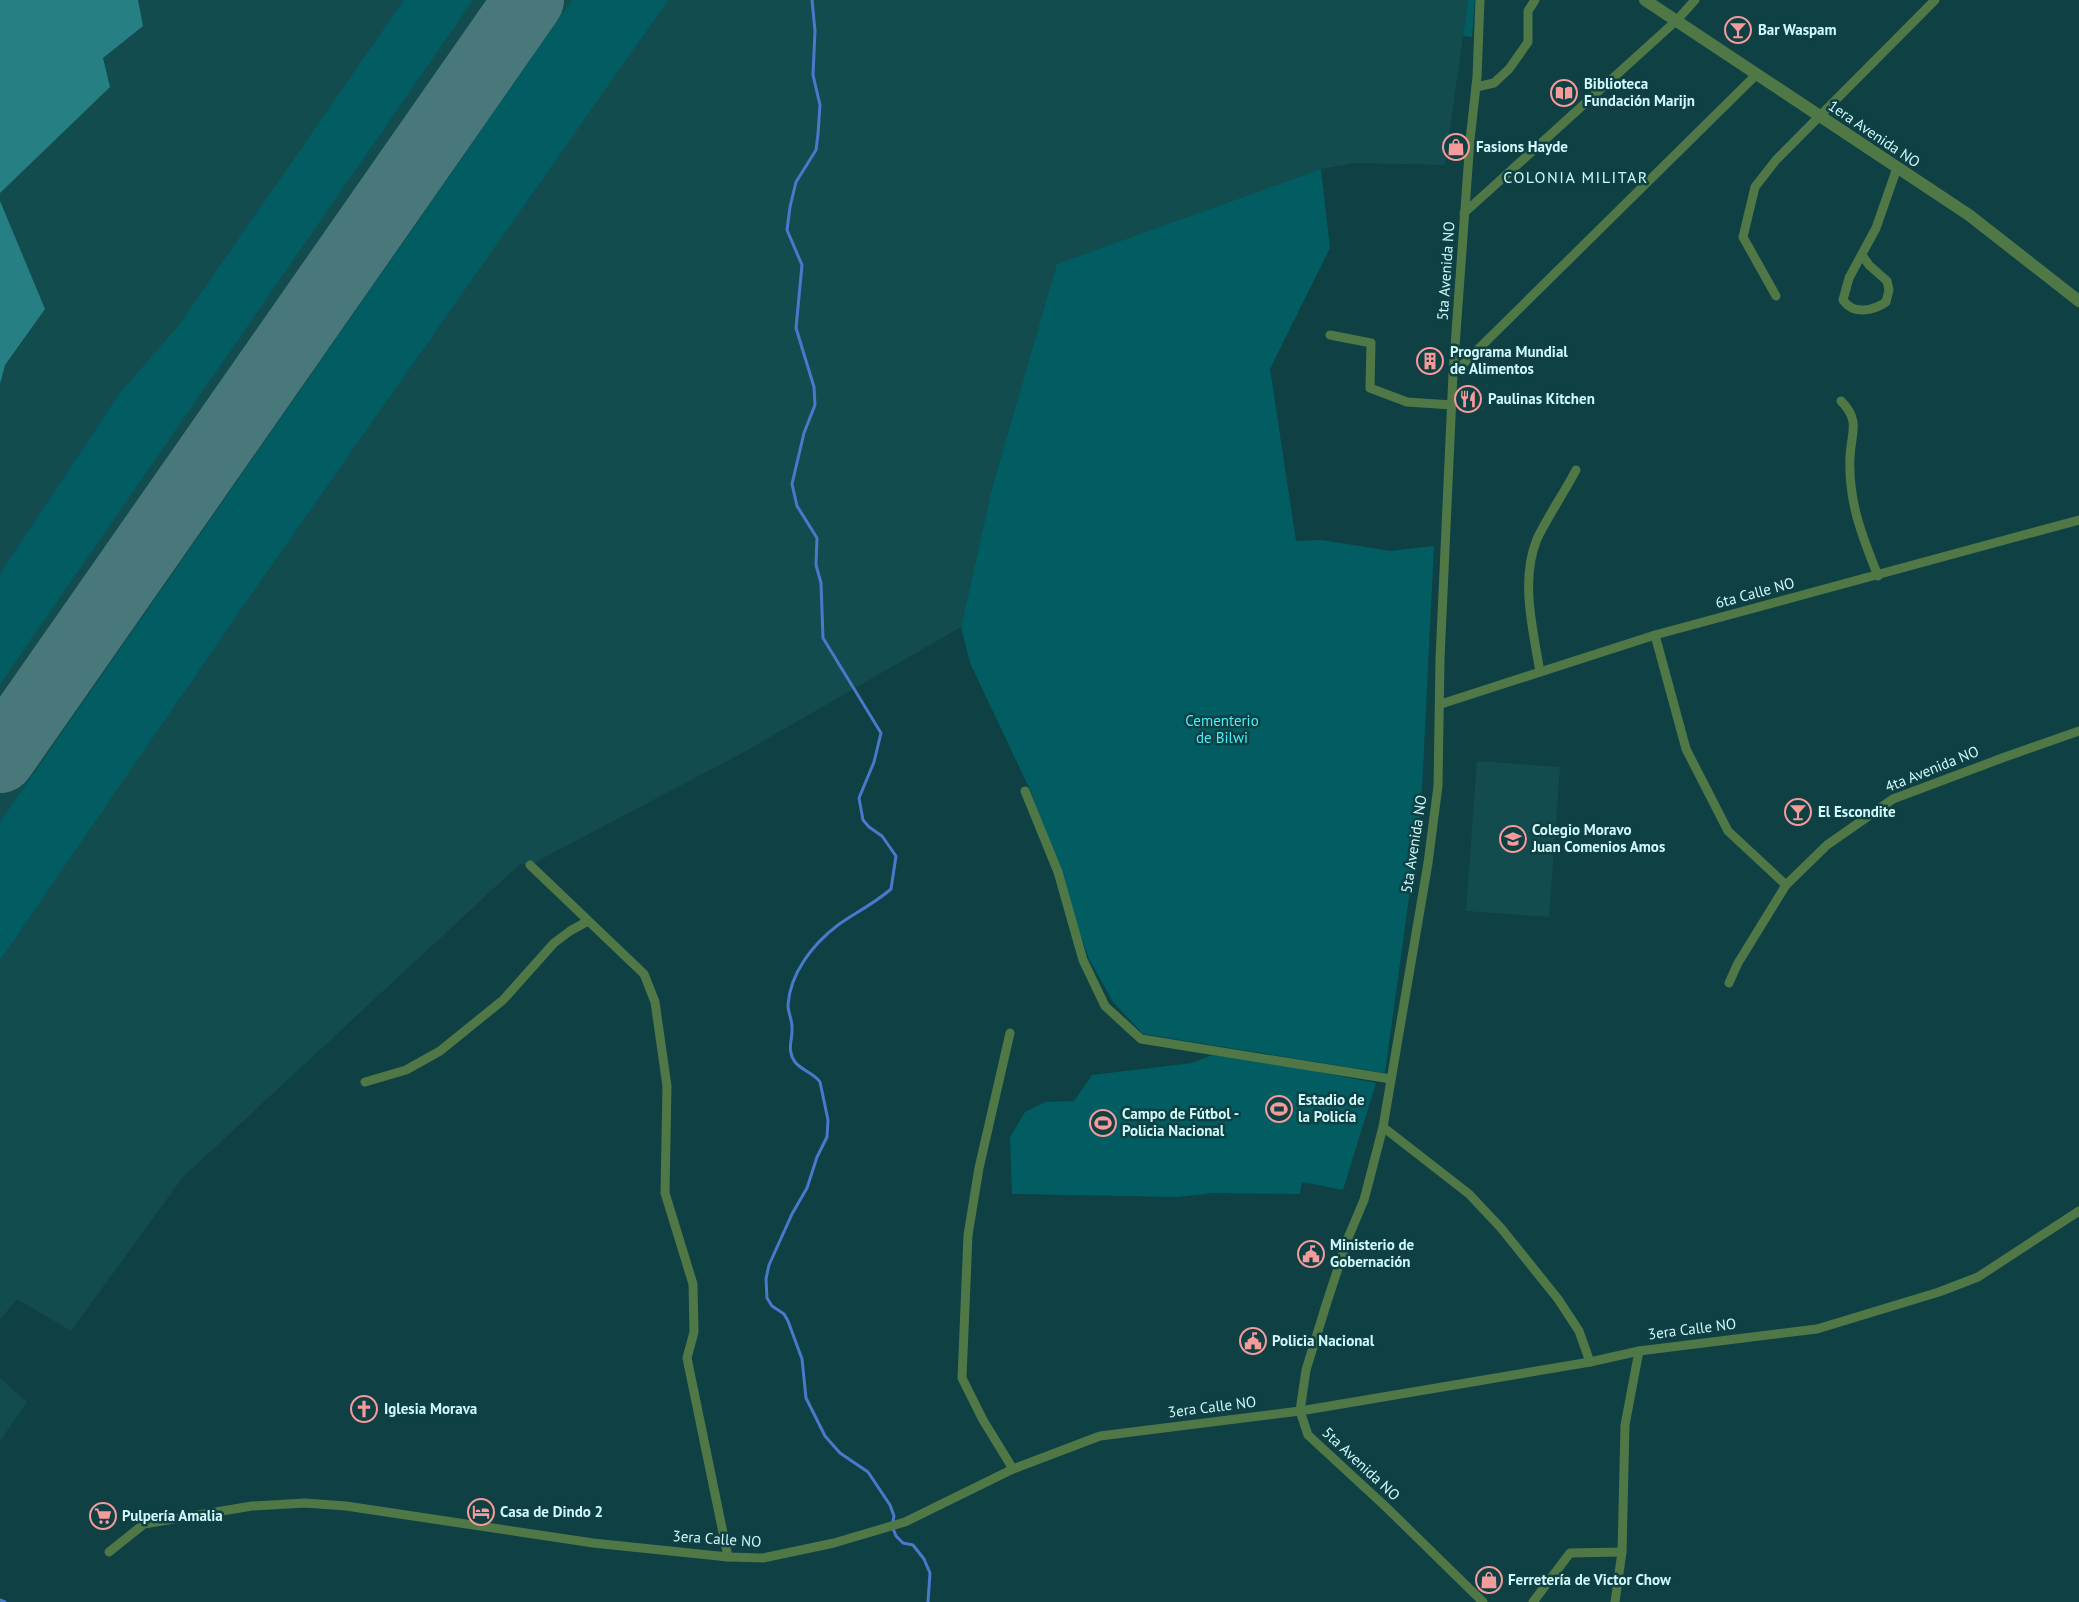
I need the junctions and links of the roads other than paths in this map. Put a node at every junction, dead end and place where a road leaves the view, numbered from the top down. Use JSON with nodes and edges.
{"nodes":[{"id":1,"x":1480,"y":0,"type":"edge"},
{"id":2,"x":1535,"y":0,"type":"edge"},
{"id":3,"x":1646,"y":0,"type":"edge"},
{"id":4,"x":1695,"y":0,"type":"edge"},
{"id":5,"x":1935,"y":0,"type":"edge"},
{"id":6,"x":1677,"y":20,"type":"junction"},
{"id":7,"x":1757,"y":74,"type":"junction"},
{"id":8,"x":1476,"y":87,"type":"junction"},
{"id":9,"x":1821,"y":116,"type":"junction"},
{"id":10,"x":1898,"y":168,"type":"junction"},
{"id":11,"x":1464,"y":213,"type":"junction"},
{"id":12,"x":1862,"y":255,"type":"junction"},
{"id":13,"x":1776,"y":296,"type":"dead end"},
{"id":14,"x":2079,"y":301,"type":"edge"},
{"id":15,"x":1329,"y":335,"type":"dead end"},
{"id":16,"x":1453,"y":375,"type":"junction"},
{"id":17,"x":1841,"y":401,"type":"dead end"},
{"id":18,"x":1452,"y":405,"type":"junction"},
{"id":19,"x":1576,"y":471,"type":"dead end"},
{"id":20,"x":2079,"y":520,"type":"edge"},
{"id":21,"x":1878,"y":576,"type":"junction"},
{"id":22,"x":1655,"y":635,"type":"junction"},
{"id":23,"x":1540,"y":672,"type":"junction"},
{"id":24,"x":1441,"y":704,"type":"junction"},
{"id":25,"x":2079,"y":731,"type":"edge"},
{"id":26,"x":1025,"y":791,"type":"dead end"},
{"id":27,"x":530,"y":865,"type":"dead end"},
{"id":28,"x":1786,"y":885,"type":"junction"},
{"id":29,"x":588,"y":921,"type":"junction"},
{"id":30,"x":1729,"y":983,"type":"dead end"},
{"id":31,"x":1010,"y":1033,"type":"dead end"},
{"id":32,"x":1391,"y":1079,"type":"junction"},
{"id":33,"x":365,"y":1082,"type":"dead end"},
{"id":34,"x":1383,"y":1127,"type":"junction"},
{"id":35,"x":2079,"y":1211,"type":"edge"},
{"id":36,"x":1639,"y":1351,"type":"junction"},
{"id":37,"x":1590,"y":1362,"type":"junction"},
{"id":38,"x":1299,"y":1412,"type":"junction"},
{"id":39,"x":1013,"y":1469,"type":"junction"},
{"id":40,"x":109,"y":1552,"type":"dead end"},
{"id":41,"x":1622,"y":1552,"type":"junction"},
{"id":42,"x":728,"y":1557,"type":"junction"},
{"id":43,"x":1483,"y":1602,"type":"edge"},
{"id":44,"x":1533,"y":1602,"type":"edge"},
{"id":45,"x":1615,"y":1602,"type":"edge"}],
"edges":[{"from":1,"to":8,"type":"street","name":"5ta Avenida NO"},
{"from":2,"to":8,"type":"street"},
{"from":3,"to":6,"type":"street","name":"1era Avenida NO"},
{"from":4,"to":6,"type":"street"},
{"from":5,"to":9,"type":"street"},
{"from":6,"to":7,"type":"street","name":"1era Avenida NO"},
{"from":6,"to":11,"type":"street"},
{"from":7,"to":9,"type":"street","name":"1era Avenida NO"},
{"from":7,"to":16,"type":"street"},
{"from":8,"to":11,"type":"street","name":"5ta Avenida NO"},
{"from":9,"to":10,"type":"street","name":"1era Avenida NO"},
{"from":9,"to":13,"type":"street"},
{"from":10,"to":12,"type":"street"},
{"from":10,"to":14,"type":"street","name":"1era Avenida NO"},
{"from":11,"to":16,"type":"street","name":"5ta Avenida NO"},
{"from":12,"to":12,"type":"street"},
{"from":15,"to":18,"type":"street"},
{"from":16,"to":18,"type":"street","name":"5ta Avenida NO"},
{"from":17,"to":21,"type":"street"},
{"from":18,"to":24,"type":"street","name":"5ta Avenida NO"},
{"from":19,"to":23,"type":"street"},
{"from":20,"to":21,"type":"street","name":"6ta Calle NO"},
{"from":21,"to":22,"type":"street","name":"6ta Calle NO"},
{"from":22,"to":23,"type":"street","name":"6ta Calle NO"},
{"from":22,"to":28,"type":"street"},
{"from":23,"to":24,"type":"street","name":"6ta Calle NO"},
{"from":24,"to":32,"type":"street","name":"5ta Avenida NO"},
{"from":25,"to":28,"type":"street","name":"4ta Avenida NO"},
{"from":26,"to":32,"type":"street"},
{"from":27,"to":29,"type":"street"},
{"from":28,"to":30,"type":"street","name":"4ta Avenida NO"},
{"from":29,"to":33,"type":"street"},
{"from":29,"to":42,"type":"street"},
{"from":31,"to":39,"type":"street"},
{"from":32,"to":34,"type":"street","name":"5ta Avenida NO"},
{"from":34,"to":37,"type":"street"},
{"from":34,"to":38,"type":"street","name":"5ta Avenida NO"},
{"from":35,"to":36,"type":"street","name":"3era Calle NO"},
{"from":36,"to":37,"type":"street","name":"3era Calle NO"},
{"from":36,"to":41,"type":"street"},
{"from":37,"to":38,"type":"street","name":"3era Calle NO"},
{"from":38,"to":39,"type":"street","name":"3era Calle NO"},
{"from":38,"to":43,"type":"street","name":"5ta Avenida NO"},
{"from":39,"to":42,"type":"street","name":"3era Calle NO"},
{"from":40,"to":42,"type":"street","name":"3era Calle NO"},
{"from":41,"to":44,"type":"street"},
{"from":41,"to":45,"type":"street"}]}
